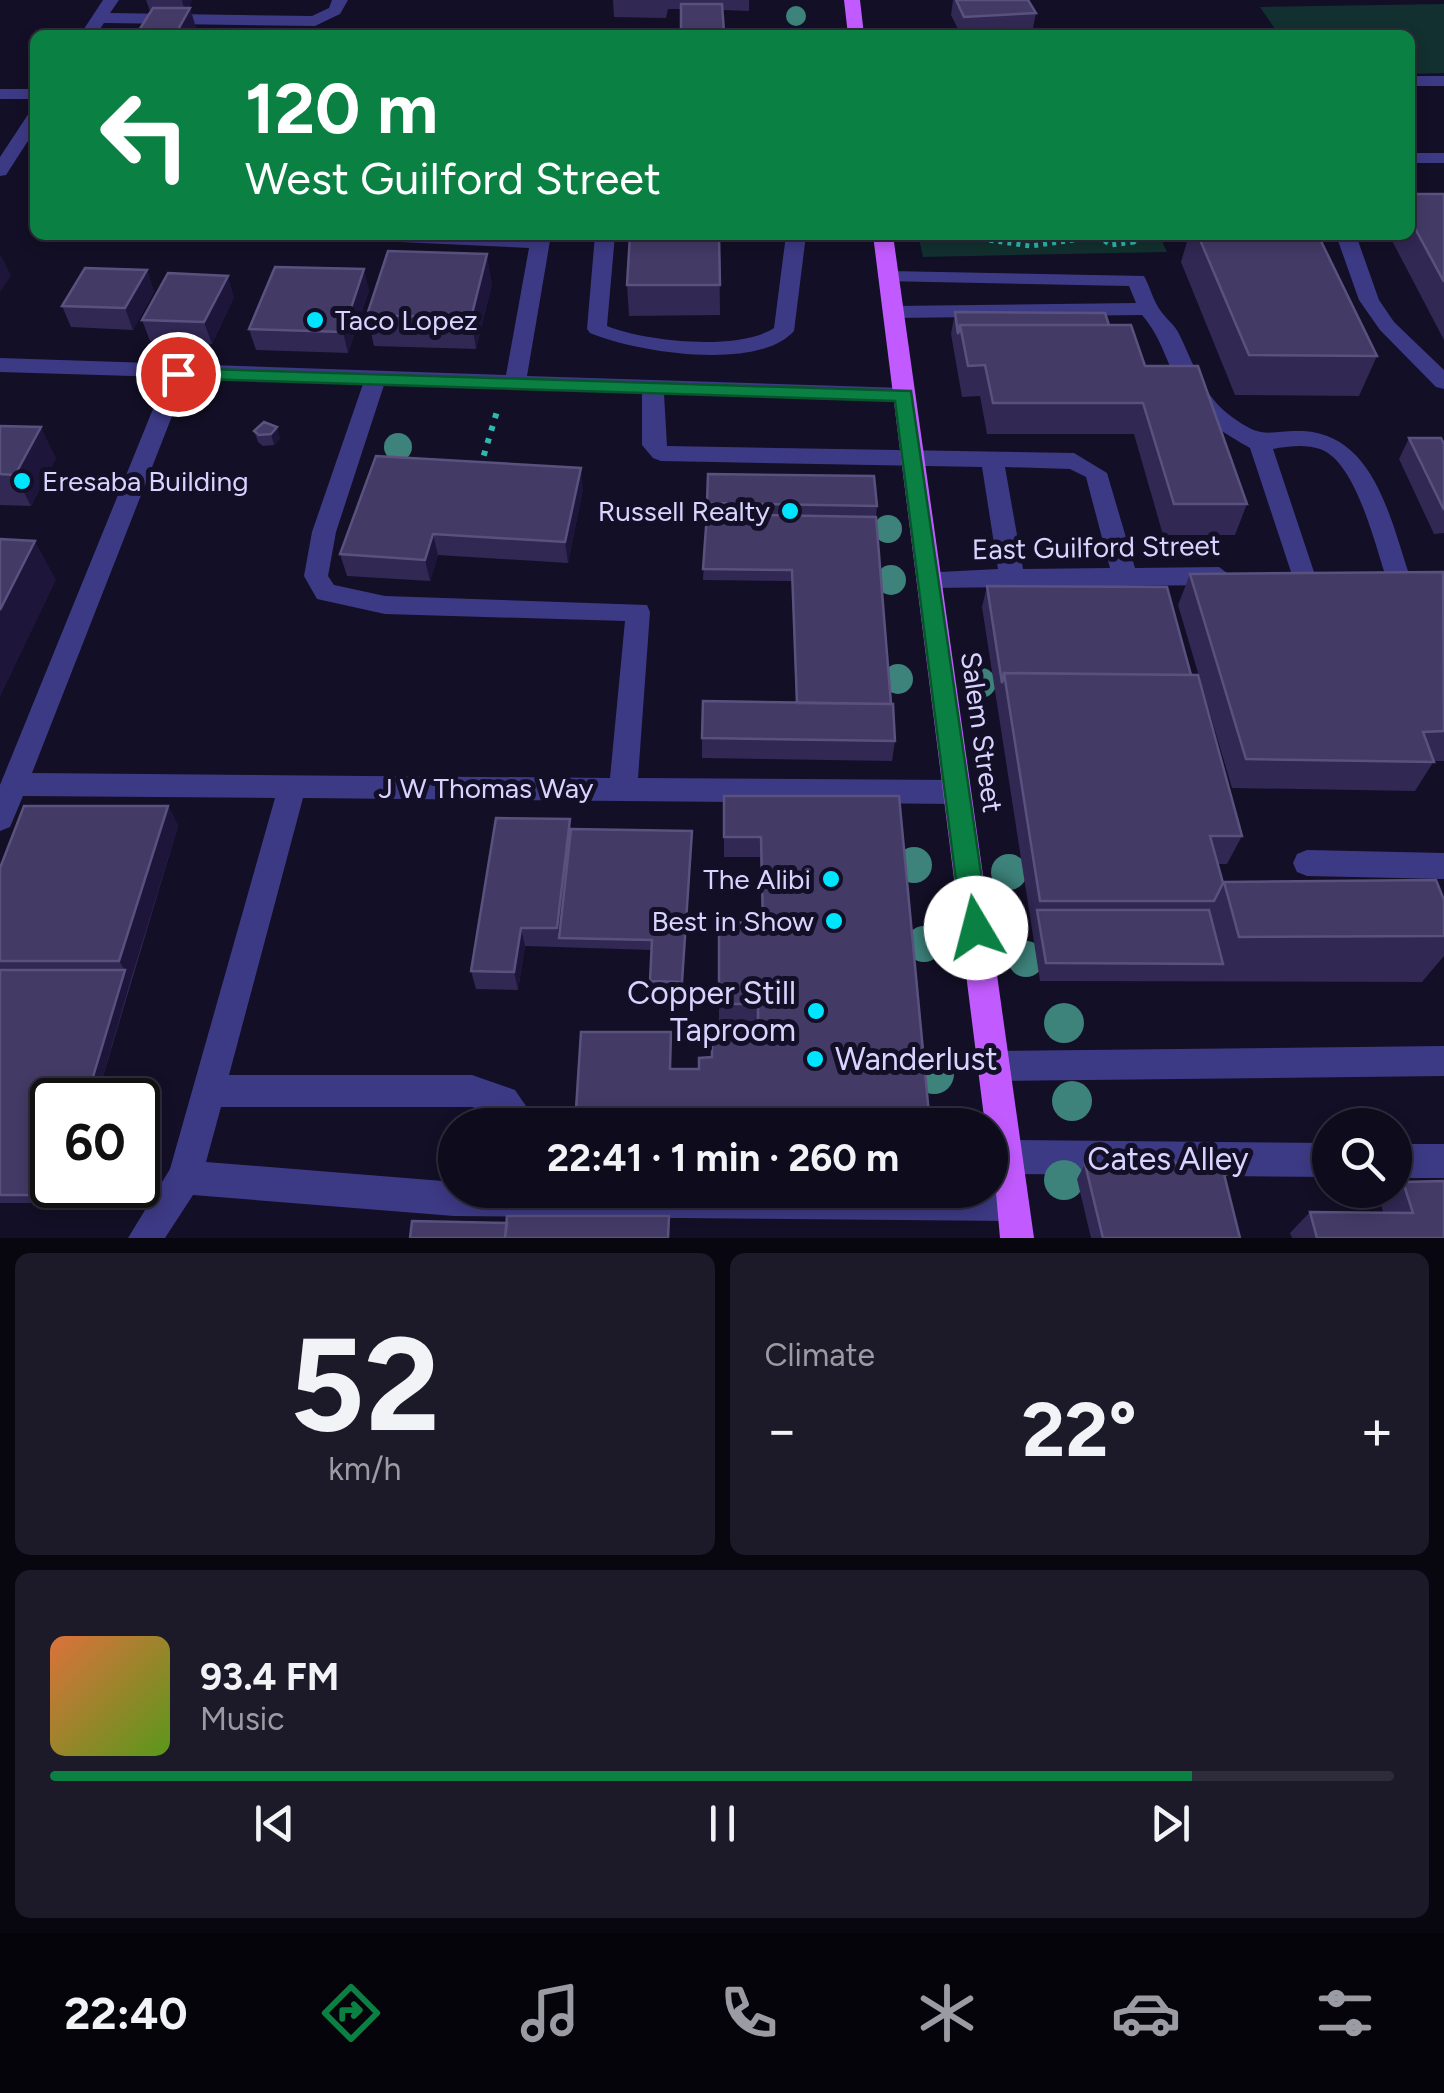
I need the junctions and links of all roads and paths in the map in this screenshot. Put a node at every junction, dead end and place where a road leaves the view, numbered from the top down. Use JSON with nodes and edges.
{"nodes":[{"id":1,"x":111,"y":0,"type":"edge"},
{"id":2,"x":340,"y":0,"type":"edge"},
{"id":3,"x":852,"y":0,"type":"edge"},
{"id":4,"x":99,"y":18,"type":"junction"},
{"id":5,"x":91,"y":30,"type":"edge"},
{"id":6,"x":855,"y":30,"type":"edge"},
{"id":7,"x":1415,"y":81,"type":"edge"},
{"id":8,"x":1444,"y":81,"type":"edge"},
{"id":9,"x":0,"y":94,"type":"edge"},
{"id":10,"x":30,"y":94,"type":"edge"},
{"id":11,"x":30,"y":125,"type":"edge"},
{"id":12,"x":1415,"y":158,"type":"edge"},
{"id":13,"x":1444,"y":158,"type":"edge"},
{"id":14,"x":0,"y":171,"type":"edge"},
{"id":15,"x":540,"y":240,"type":"edge"},
{"id":16,"x":605,"y":240,"type":"edge"},
{"id":17,"x":795,"y":240,"type":"edge"},
{"id":18,"x":884,"y":240,"type":"edge"},
{"id":19,"x":989,"y":240,"type":"edge"},
{"id":20,"x":1070,"y":240,"type":"edge"},
{"id":21,"x":1107,"y":240,"type":"edge"},
{"id":22,"x":1135,"y":240,"type":"edge"},
{"id":23,"x":1348,"y":240,"type":"edge"},
{"id":24,"x":889,"y":277,"type":"junction"},
{"id":25,"x":1148,"y":309,"type":"junction"},
{"id":26,"x":894,"y":312,"type":"junction"},
{"id":27,"x":706,"y":345,"type":"junction"},
{"id":28,"x":0,"y":364,"type":"edge"},
{"id":29,"x":178,"y":374,"type":"junction"},
{"id":30,"x":375,"y":380,"type":"junction"},
{"id":31,"x":1444,"y":382,"type":"edge"},
{"id":32,"x":510,"y":384,"type":"junction"},
{"id":33,"x":653,"y":388,"type":"junction"},
{"id":34,"x":701,"y":389,"type":"junction"},
{"id":35,"x":904,"y":395,"type":"junction"},
{"id":36,"x":1260,"y":444,"type":"junction"},
{"id":37,"x":913,"y":460,"type":"junction"},
{"id":38,"x":992,"y":460,"type":"junction"},
{"id":39,"x":476,"y":483,"type":"edge"},
{"id":40,"x":1428,"y":574,"type":"edge"},
{"id":41,"x":1302,"y":575,"type":"edge"},
{"id":42,"x":1243,"y":576,"type":"edge"},
{"id":43,"x":1125,"y":577,"type":"junction"},
{"id":44,"x":1012,"y":578,"type":"junction"},
{"id":45,"x":929,"y":579,"type":"junction"},
{"id":46,"x":14,"y":784,"type":"junction"},
{"id":47,"x":292,"y":786,"type":"junction"},
{"id":48,"x":624,"y":789,"type":"junction"},
{"id":49,"x":958,"y":792,"type":"junction"},
{"id":50,"x":0,"y":819,"type":"edge"},
{"id":51,"x":1307,"y":863,"type":"dead end"},
{"id":52,"x":1444,"y":866,"type":"edge"},
{"id":53,"x":1444,"y":1061,"type":"edge"},
{"id":54,"x":994,"y":1066,"type":"junction"},
{"id":55,"x":209,"y":1090,"type":"junction"},
{"id":56,"x":510,"y":1108,"type":"edge"},
{"id":57,"x":1000,"y":1108,"type":"edge"},
{"id":58,"x":1008,"y":1157,"type":"edge"},
{"id":59,"x":1312,"y":1160,"type":"edge"},
{"id":60,"x":1412,"y":1160,"type":"edge"},
{"id":61,"x":1444,"y":1161,"type":"edge"},
{"id":62,"x":1008,"y":1171,"type":"edge"},
{"id":63,"x":186,"y":1177,"type":"junction"},
{"id":64,"x":438,"y":1197,"type":"edge"},
{"id":65,"x":778,"y":1208,"type":"edge"},
{"id":66,"x":1015,"y":1221,"type":"edge"},
{"id":67,"x":145,"y":1238,"type":"edge"}],
"edges":[{"from":1,"to":4,"type":"street"},
{"from":2,"to":4,"type":"street"},
{"from":3,"to":6,"type":"main road"},
{"from":4,"to":5,"type":"street"},
{"from":7,"to":8,"type":"street"},
{"from":9,"to":10,"type":"street"},
{"from":11,"to":14,"type":"street"},
{"from":12,"to":13,"type":"street"},
{"from":15,"to":32,"type":"street"},
{"from":16,"to":27,"type":"street"},
{"from":17,"to":27,"type":"street"},
{"from":18,"to":24,"type":"main road","name":"Salem Street"},
{"from":19,"to":20,"type":"path"},
{"from":21,"to":22,"type":"path"},
{"from":23,"to":31,"type":"street"},
{"from":24,"to":25,"type":"street"},
{"from":24,"to":26,"type":"main road","name":"Salem Street"},
{"from":25,"to":26,"type":"street"},
{"from":25,"to":36,"type":"street"},
{"from":26,"to":35,"type":"main road","name":"Salem Street"},
{"from":27,"to":34,"type":"street"},
{"from":28,"to":29,"type":"street"},
{"from":29,"to":30,"type":"street"},
{"from":29,"to":46,"type":"street"},
{"from":30,"to":32,"type":"street"},
{"from":30,"to":48,"type":"street"},
{"from":32,"to":33,"type":"street"},
{"from":32,"to":39,"type":"path"},
{"from":33,"to":34,"type":"street"},
{"from":33,"to":37,"type":"street"},
{"from":34,"to":35,"type":"street"},
{"from":35,"to":37,"type":"main road","name":"Salem Street"},
{"from":36,"to":40,"type":"street"},
{"from":36,"to":41,"type":"street"},
{"from":37,"to":38,"type":"street"},
{"from":37,"to":45,"type":"main road","name":"Salem Street"},
{"from":38,"to":43,"type":"street"},
{"from":38,"to":44,"type":"street"},
{"from":42,"to":43,"type":"street","name":"East Guilford Street"},
{"from":43,"to":44,"type":"street","name":"East Guilford Street"},
{"from":44,"to":45,"type":"street","name":"East Guilford Street"},
{"from":45,"to":49,"type":"main road","name":"Salem Street"},
{"from":46,"to":47,"type":"street","name":"J W Thomas Way"},
{"from":46,"to":50,"type":"street"},
{"from":47,"to":48,"type":"street","name":"J W Thomas Way"},
{"from":47,"to":55,"type":"street"},
{"from":48,"to":49,"type":"street","name":"J W Thomas Way"},
{"from":49,"to":54,"type":"main road","name":"Salem Street"},
{"from":51,"to":52,"type":"street"},
{"from":53,"to":54,"type":"street"},
{"from":54,"to":57,"type":"main road","name":"Salem Street"},
{"from":55,"to":56,"type":"street"},
{"from":55,"to":63,"type":"street"},
{"from":58,"to":59,"type":"street","name":"Cates Alley"},
{"from":60,"to":61,"type":"street"},
{"from":62,"to":66,"type":"main road","name":"Salem Street"},
{"from":63,"to":64,"type":"street"},
{"from":63,"to":67,"type":"street"},
{"from":65,"to":66,"type":"street"}]}
